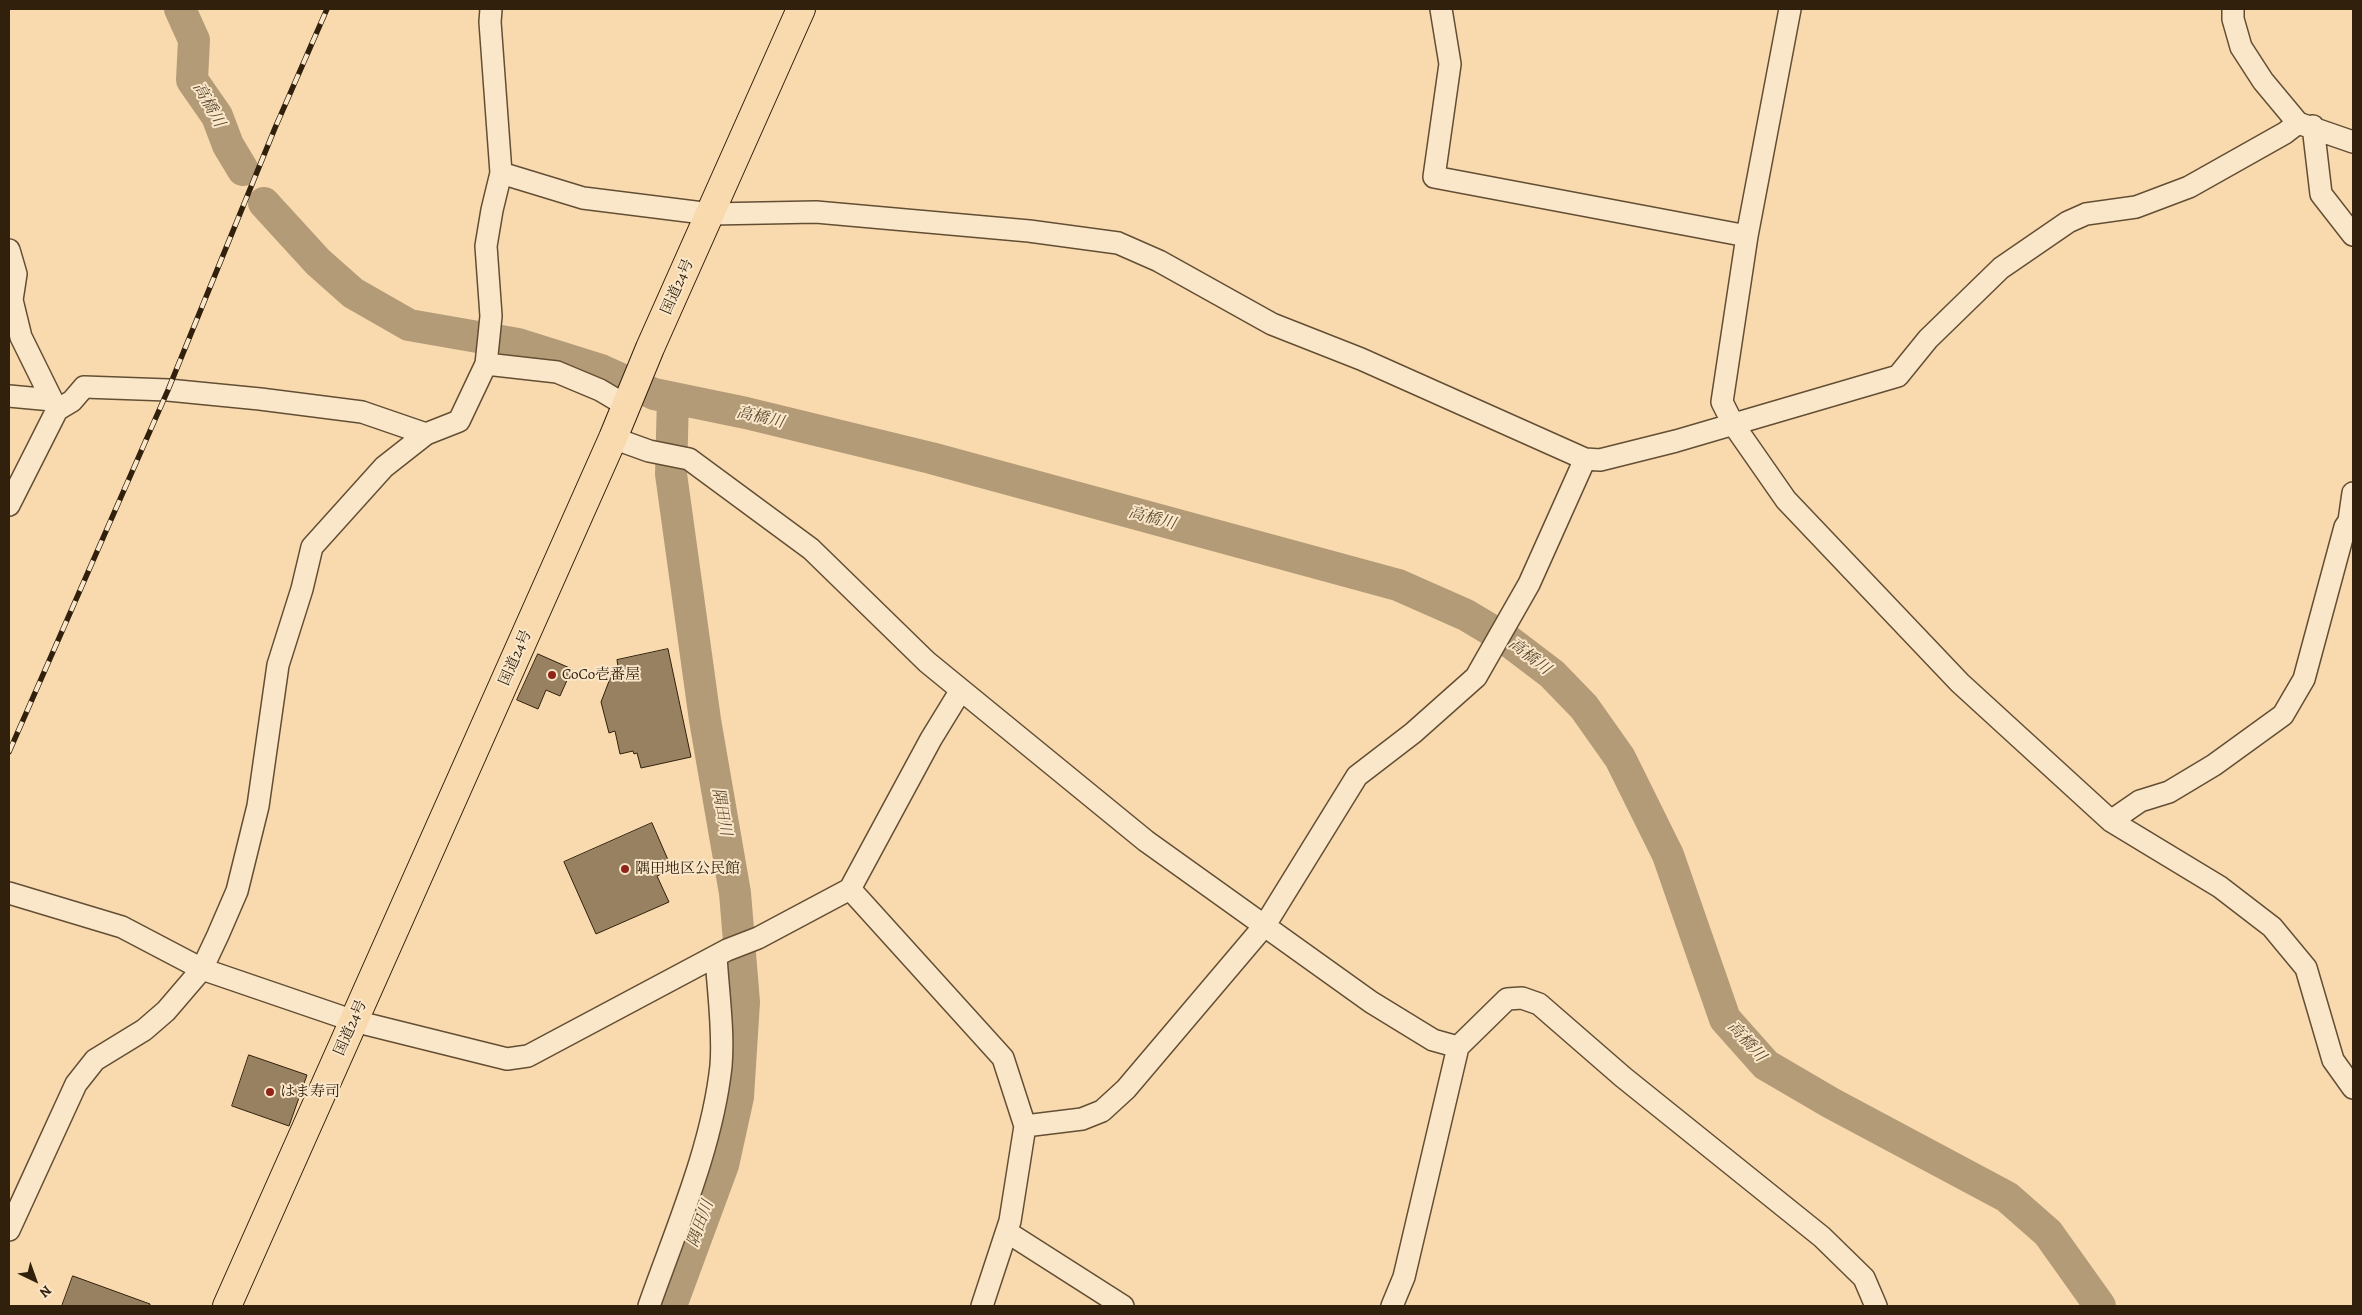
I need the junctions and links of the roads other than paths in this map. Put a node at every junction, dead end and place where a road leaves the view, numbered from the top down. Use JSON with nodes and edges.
{"nodes":[{"id":1,"x":491,"y":9,"type":"edge"},
{"id":2,"x":801,"y":9,"type":"edge"},
{"id":3,"x":1441,"y":9,"type":"edge"},
{"id":4,"x":1790,"y":9,"type":"edge"},
{"id":5,"x":2233,"y":9,"type":"edge"},
{"id":6,"x":2306,"y":125,"type":"junction"},
{"id":7,"x":2353,"y":142,"type":"edge"},
{"id":8,"x":501,"y":173,"type":"junction"},
{"id":9,"x":711,"y":214,"type":"junction"},
{"id":10,"x":2353,"y":235,"type":"edge"},
{"id":11,"x":1747,"y":236,"type":"junction"},
{"id":12,"x":9,"y":250,"type":"edge"},
{"id":13,"x":486,"y":364,"type":"junction"},
{"id":14,"x":9,"y":396,"type":"edge"},
{"id":15,"x":54,"y":405,"type":"junction"},
{"id":16,"x":627,"y":406,"type":"junction"},
{"id":17,"x":1733,"y":424,"type":"junction"},
{"id":18,"x":426,"y":434,"type":"junction"},
{"id":19,"x":613,"y":438,"type":"junction"},
{"id":20,"x":1586,"y":459,"type":"junction"},
{"id":21,"x":2353,"y":493,"type":"edge"},
{"id":22,"x":9,"y":505,"type":"edge"},
{"id":23,"x":961,"y":690,"type":"junction"},
{"id":24,"x":2111,"y":821,"type":"junction"},
{"id":25,"x":850,"y":889,"type":"junction"},
{"id":26,"x":9,"y":895,"type":"edge"},
{"id":27,"x":1265,"y":924,"type":"junction"},
{"id":28,"x":722,"y":953,"type":"junction"},
{"id":29,"x":202,"y":969,"type":"junction"},
{"id":30,"x":354,"y":1021,"type":"junction"},
{"id":31,"x":1458,"y":1047,"type":"junction"},
{"id":32,"x":2353,"y":1088,"type":"edge"},
{"id":33,"x":1026,"y":1126,"type":"junction"},
{"id":34,"x":9,"y":1230,"type":"edge"},
{"id":35,"x":1007,"y":1232,"type":"junction"},
{"id":36,"x":227,"y":1306,"type":"edge"},
{"id":37,"x":650,"y":1306,"type":"edge"},
{"id":38,"x":982,"y":1306,"type":"edge"},
{"id":39,"x":1123,"y":1306,"type":"edge"},
{"id":40,"x":1392,"y":1306,"type":"edge"},
{"id":41,"x":1876,"y":1306,"type":"edge"}],
"edges":[{"from":1,"to":8,"type":"street"},
{"from":2,"to":9,"type":"highway","name":"国道24号"},
{"from":3,"to":11,"type":"street"},
{"from":4,"to":11,"type":"street"},
{"from":5,"to":6,"type":"street"},
{"from":6,"to":7,"type":"street"},
{"from":6,"to":10,"type":"street"},
{"from":6,"to":17,"type":"street"},
{"from":8,"to":9,"type":"street"},
{"from":8,"to":13,"type":"street"},
{"from":9,"to":16,"type":"highway","name":"国道24号"},
{"from":9,"to":20,"type":"street"},
{"from":11,"to":17,"type":"street"},
{"from":12,"to":15,"type":"street"},
{"from":13,"to":16,"type":"street"},
{"from":13,"to":18,"type":"street"},
{"from":14,"to":15,"type":"street"},
{"from":15,"to":18,"type":"street"},
{"from":15,"to":22,"type":"street"},
{"from":16,"to":19,"type":"highway","name":"国道24号"},
{"from":17,"to":20,"type":"street"},
{"from":17,"to":24,"type":"street"},
{"from":18,"to":29,"type":"street"},
{"from":19,"to":23,"type":"street"},
{"from":19,"to":30,"type":"highway","name":"国道24号"},
{"from":20,"to":27,"type":"street"},
{"from":21,"to":24,"type":"street"},
{"from":23,"to":25,"type":"street"},
{"from":23,"to":27,"type":"street"},
{"from":24,"to":32,"type":"street"},
{"from":25,"to":28,"type":"street"},
{"from":25,"to":33,"type":"street"},
{"from":26,"to":29,"type":"street"},
{"from":27,"to":31,"type":"street"},
{"from":27,"to":33,"type":"street"},
{"from":28,"to":30,"type":"street"},
{"from":28,"to":37,"type":"street"},
{"from":29,"to":30,"type":"street"},
{"from":29,"to":34,"type":"street"},
{"from":30,"to":36,"type":"highway","name":"国道24号"},
{"from":31,"to":40,"type":"street"},
{"from":31,"to":41,"type":"street"},
{"from":33,"to":35,"type":"street"},
{"from":35,"to":38,"type":"street"},
{"from":35,"to":39,"type":"street"}]}
